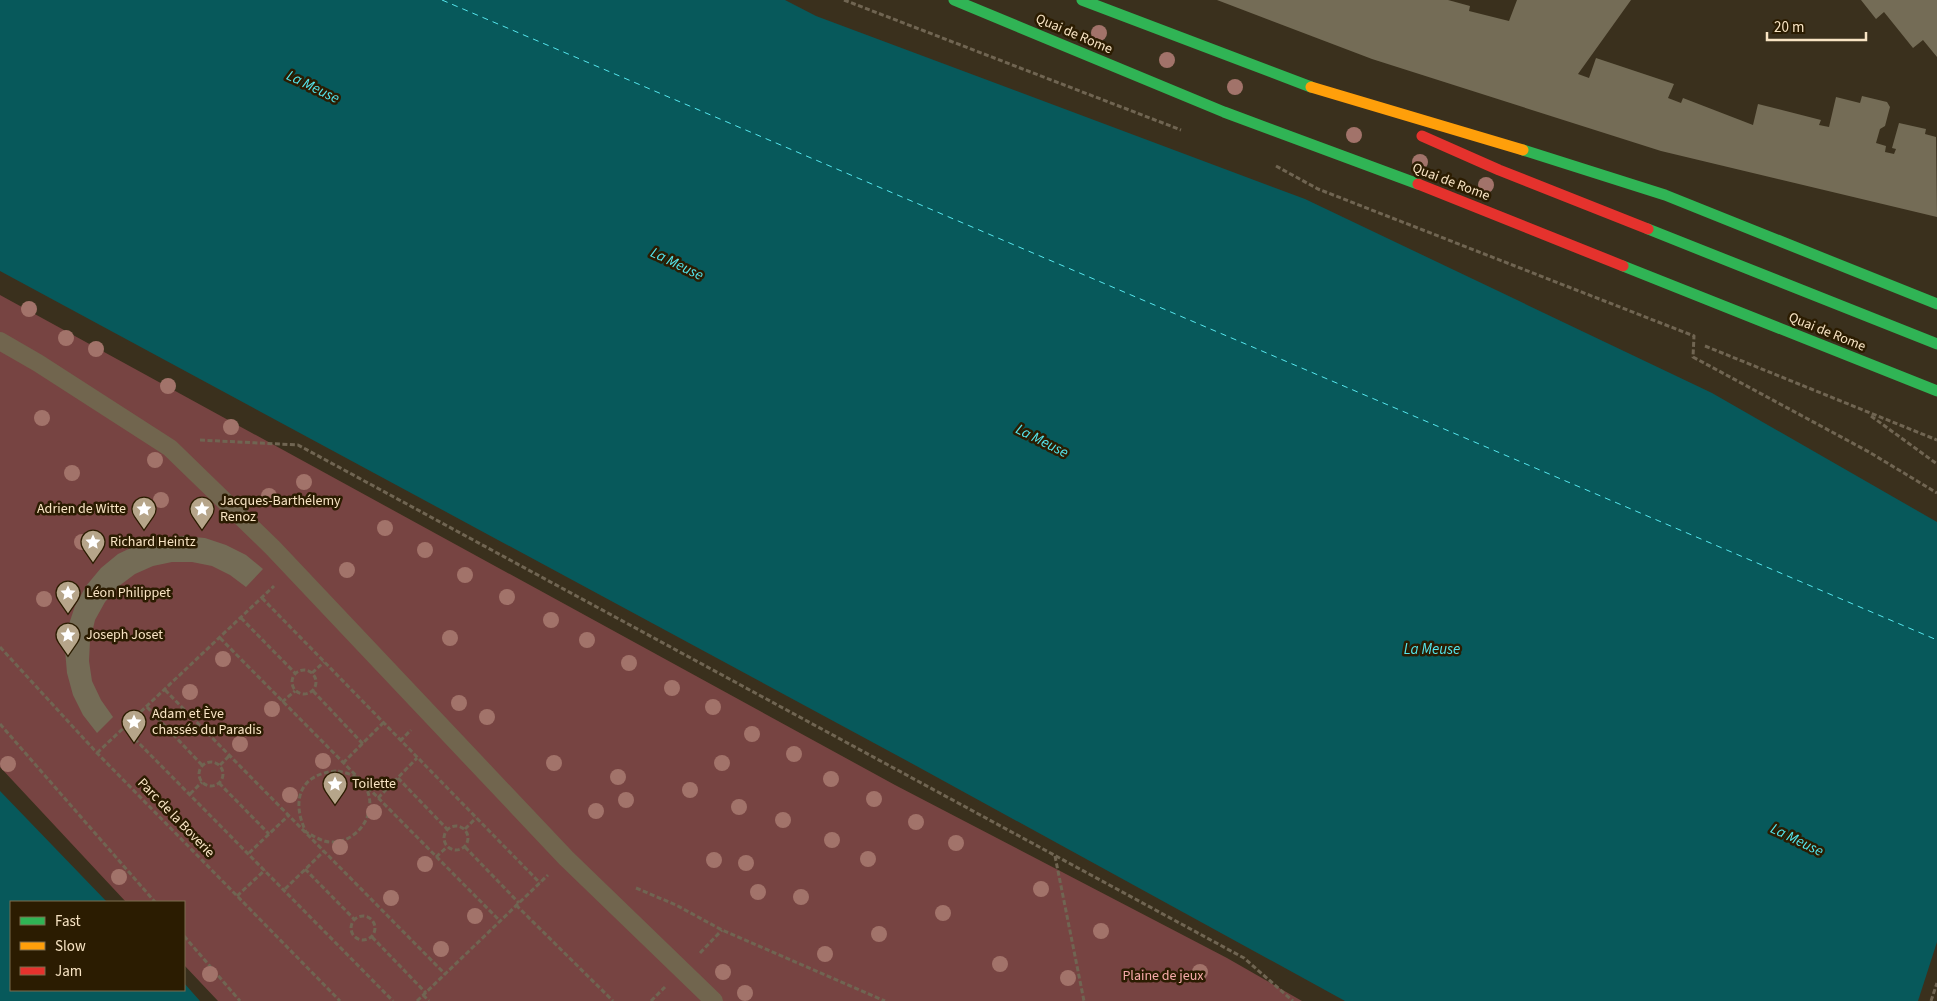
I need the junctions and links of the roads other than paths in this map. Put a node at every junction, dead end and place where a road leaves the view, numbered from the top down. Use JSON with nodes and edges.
{"nodes":[{"id":1,"x":954,"y":0,"type":"edge"},
{"id":2,"x":1082,"y":0,"type":"edge"},
{"id":3,"x":1320,"y":91,"type":"junction"},
{"id":4,"x":1937,"y":304,"type":"edge"},
{"id":5,"x":0,"y":342,"type":"edge"},
{"id":6,"x":1937,"y":344,"type":"edge"},
{"id":7,"x":1937,"y":392,"type":"edge"},
{"id":8,"x":714,"y":1001,"type":"edge"}],
"edges":[{"from":1,"to":7,"type":"main road","name":"Quai de Rome"},
{"from":2,"to":3,"type":"main road","name":"Quai de Rome"},
{"from":3,"to":4,"type":"main road","name":"Quai de Rome"},
{"from":3,"to":6,"type":"main road","name":"Quai de Rome"},
{"from":5,"to":8,"type":"lane"}]}
